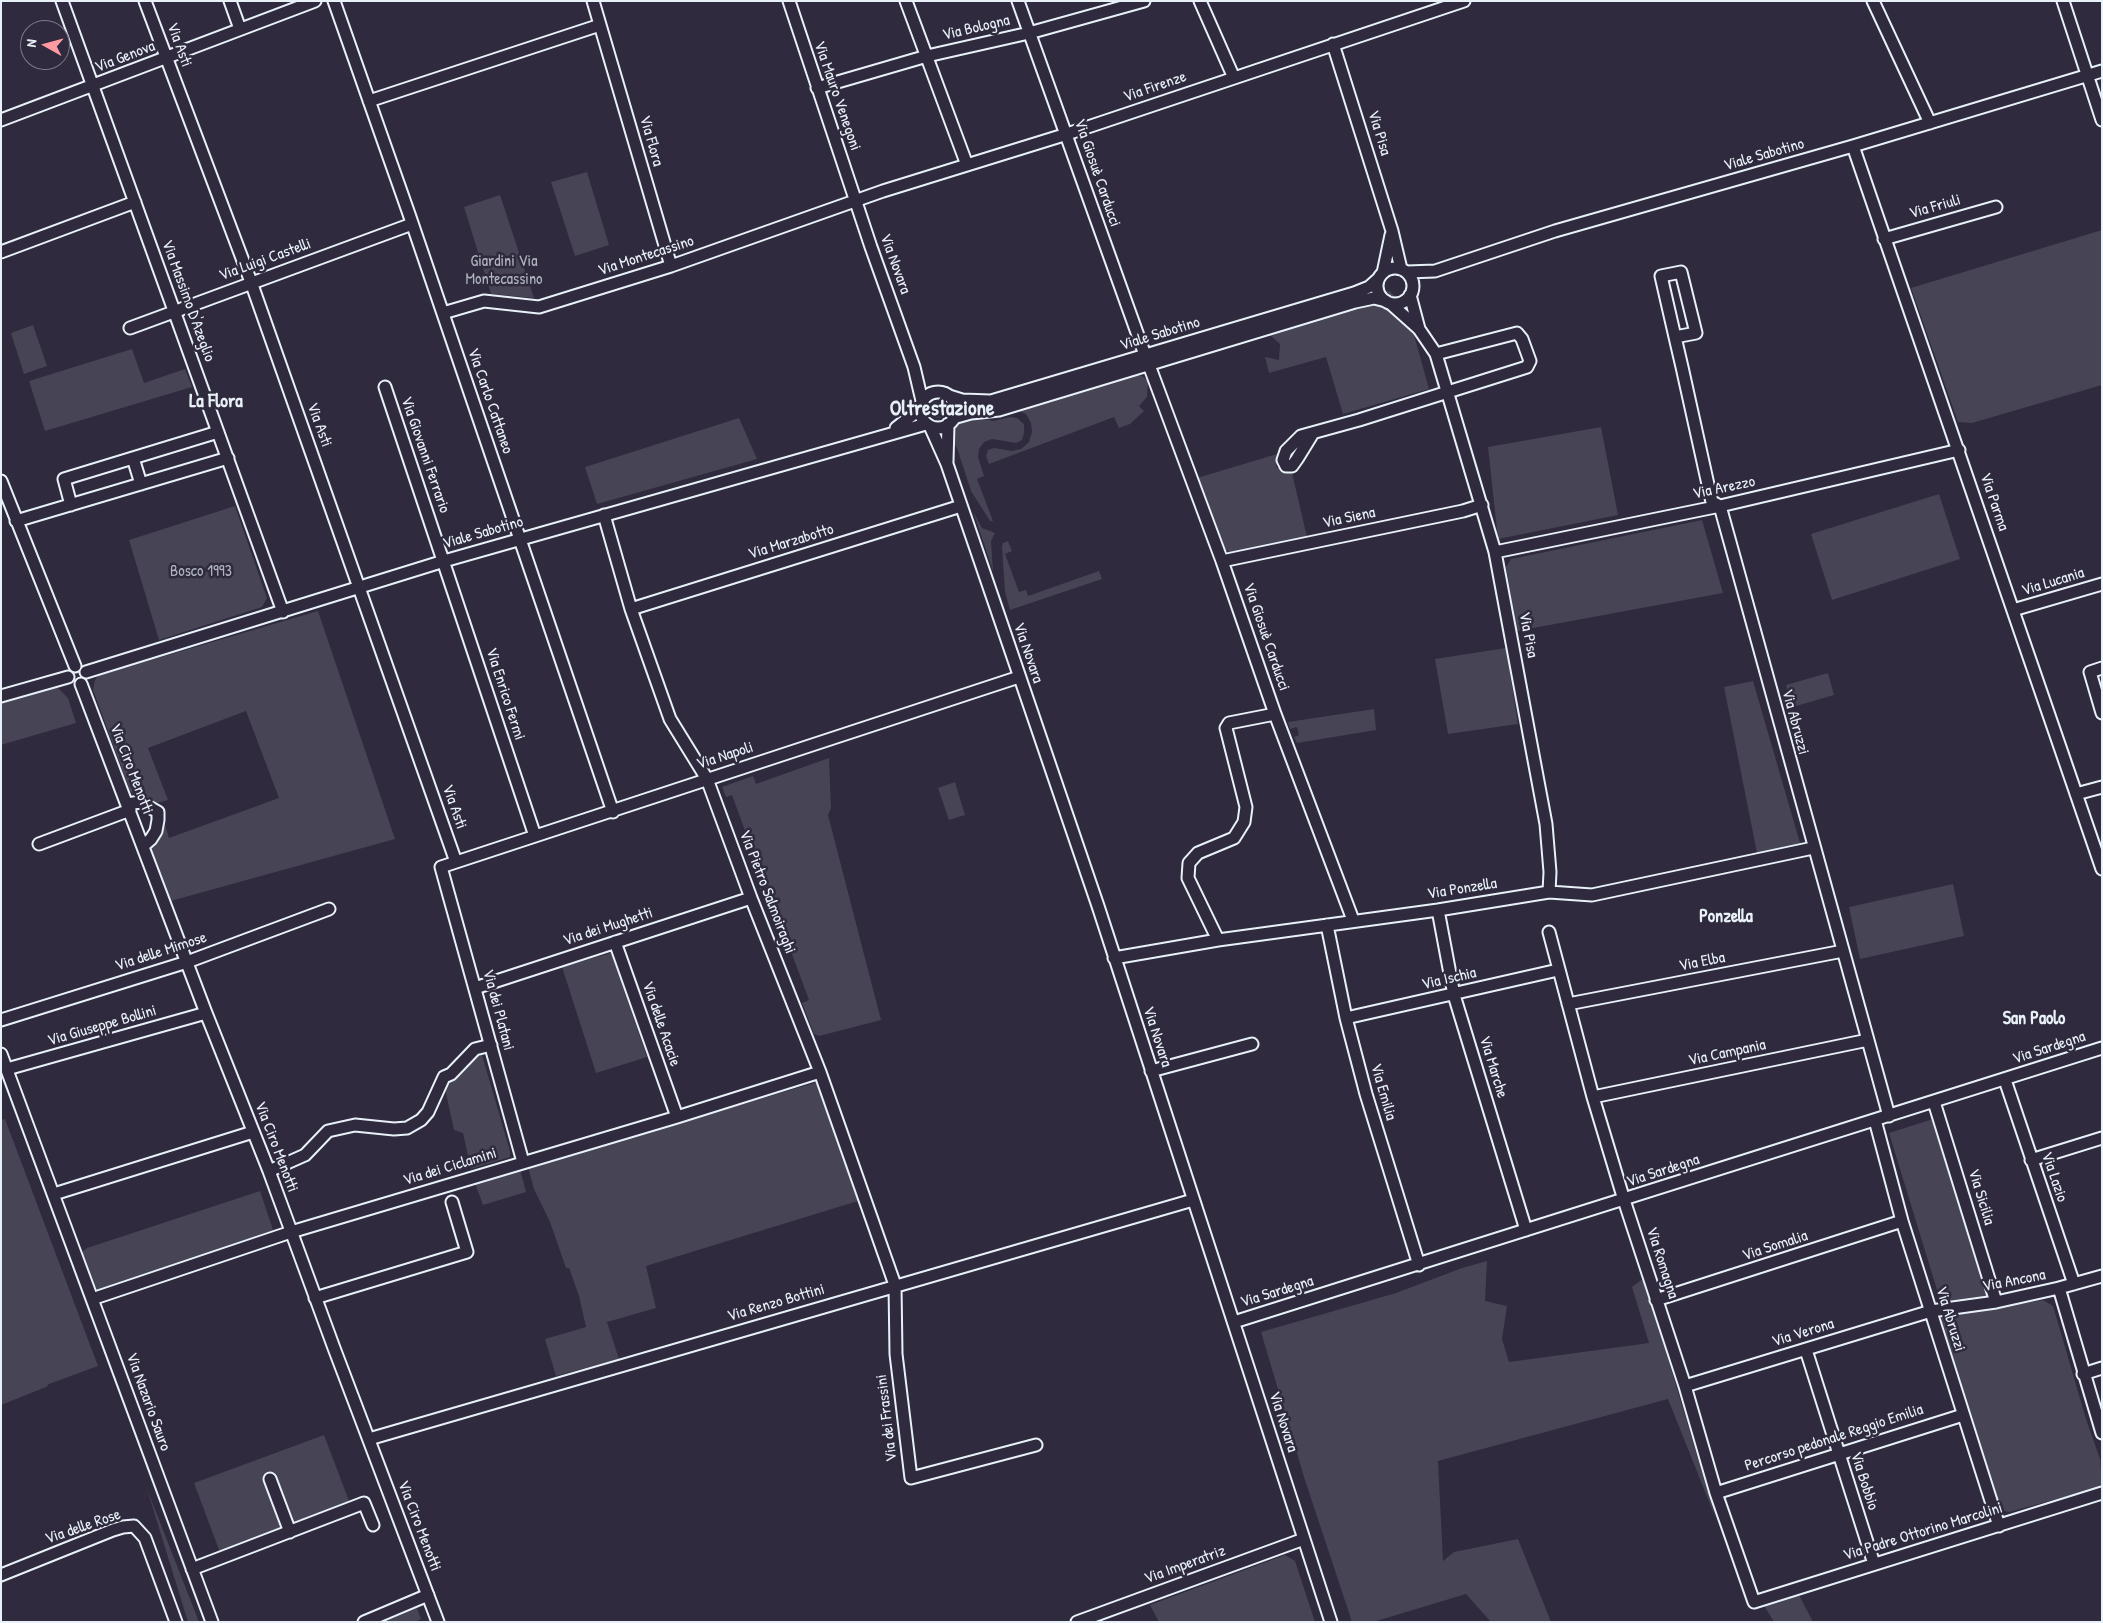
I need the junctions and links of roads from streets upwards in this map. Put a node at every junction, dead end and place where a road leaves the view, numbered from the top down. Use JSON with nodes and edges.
{"nodes":[{"id":1,"x":62,"y":1,"type":"edge"},
{"id":2,"x":146,"y":1,"type":"edge"},
{"id":3,"x":230,"y":1,"type":"edge"},
{"id":4,"x":315,"y":1,"type":"edge"},
{"id":5,"x":334,"y":1,"type":"edge"},
{"id":6,"x":593,"y":1,"type":"edge"},
{"id":7,"x":789,"y":1,"type":"edge"},
{"id":8,"x":906,"y":1,"type":"edge"},
{"id":9,"x":1018,"y":1,"type":"edge"},
{"id":10,"x":1144,"y":1,"type":"edge"},
{"id":11,"x":1200,"y":1,"type":"edge"},
{"id":12,"x":1464,"y":1,"type":"edge"},
{"id":13,"x":1873,"y":1,"type":"edge"},
{"id":14,"x":2063,"y":1,"type":"edge"},
{"id":15,"x":600,"y":25,"type":"junction"},
{"id":16,"x":240,"y":29,"type":"junction"},
{"id":17,"x":1029,"y":33,"type":"junction"},
{"id":18,"x":1333,"y":44,"type":"junction"},
{"id":19,"x":927,"y":56,"type":"junction"},
{"id":20,"x":166,"y":59,"type":"junction"},
{"id":21,"x":2102,"y":71,"type":"edge"},
{"id":22,"x":2087,"y":75,"type":"junction"},
{"id":23,"x":1234,"y":78,"type":"junction"},
{"id":24,"x":93,"y":86,"type":"junction"},
{"id":25,"x":817,"y":88,"type":"junction"},
{"id":26,"x":369,"y":101,"type":"junction"},
{"id":27,"x":1,"y":120,"type":"edge"},
{"id":28,"x":2102,"y":120,"type":"edge"},
{"id":29,"x":1930,"y":123,"type":"junction"},
{"id":30,"x":1067,"y":134,"type":"junction"},
{"id":31,"x":1853,"y":146,"type":"junction"},
{"id":32,"x":967,"y":165,"type":"junction"},
{"id":33,"x":856,"y":201,"type":"junction"},
{"id":34,"x":135,"y":202,"type":"junction"},
{"id":35,"x":1996,"y":207,"type":"dead end"},
{"id":36,"x":412,"y":224,"type":"junction"},
{"id":37,"x":1392,"y":231,"type":"junction"},
{"id":38,"x":1884,"y":239,"type":"junction"},
{"id":39,"x":1,"y":252,"type":"edge"},
{"id":40,"x":671,"y":266,"type":"junction"},
{"id":41,"x":1404,"y":271,"type":"junction"},
{"id":42,"x":1435,"y":272,"type":"junction"},
{"id":43,"x":1381,"y":275,"type":"junction"},
{"id":44,"x":250,"y":282,"type":"junction"},
{"id":45,"x":1412,"y":291,"type":"junction"},
{"id":46,"x":1389,"y":302,"type":"junction"},
{"id":47,"x":175,"y":312,"type":"junction"},
{"id":48,"x":443,"y":313,"type":"junction"},
{"id":49,"x":130,"y":328,"type":"dead end"},
{"id":50,"x":1419,"y":329,"type":"junction"},
{"id":51,"x":1675,"y":337,"type":"junction"},
{"id":52,"x":1436,"y":354,"type":"junction"},
{"id":53,"x":1147,"y":360,"type":"junction"},
{"id":54,"x":914,"y":367,"type":"junction"},
{"id":55,"x":384,"y":387,"type":"dead end"},
{"id":56,"x":1446,"y":391,"type":"junction"},
{"id":57,"x":944,"y":394,"type":"junction"},
{"id":58,"x":921,"y":405,"type":"junction"},
{"id":59,"x":951,"y":421,"type":"junction"},
{"id":60,"x":928,"y":425,"type":"junction"},
{"id":61,"x":218,"y":432,"type":"junction"},
{"id":62,"x":890,"y":432,"type":"junction"},
{"id":63,"x":1313,"y":433,"type":"dead end"},
{"id":64,"x":1959,"y":450,"type":"junction"},
{"id":65,"x":133,"y":458,"type":"junction"},
{"id":66,"x":228,"y":458,"type":"junction"},
{"id":67,"x":947,"y":464,"type":"junction"},
{"id":68,"x":1,"y":481,"type":"edge"},
{"id":69,"x":141,"y":484,"type":"junction"},
{"id":70,"x":5,"y":505,"type":"edge"},
{"id":71,"x":72,"y":505,"type":"junction"},
{"id":72,"x":1482,"y":505,"type":"junction"},
{"id":73,"x":961,"y":506,"type":"junction"},
{"id":74,"x":1720,"y":506,"type":"junction"},
{"id":75,"x":604,"y":515,"type":"junction"},
{"id":76,"x":16,"y":521,"type":"junction"},
{"id":77,"x":520,"y":540,"type":"junction"},
{"id":78,"x":1495,"y":552,"type":"junction"},
{"id":79,"x":444,"y":561,"type":"junction"},
{"id":80,"x":1222,"y":561,"type":"junction"},
{"id":81,"x":2102,"y":584,"type":"edge"},
{"id":82,"x":359,"y":588,"type":"junction"},
{"id":83,"x":631,"y":609,"type":"junction"},
{"id":84,"x":2013,"y":610,"type":"junction"},
{"id":85,"x":283,"y":612,"type":"junction"},
{"id":86,"x":75,"y":666,"type":"junction"},
{"id":87,"x":2102,"y":668,"type":"edge"},
{"id":88,"x":86,"y":672,"type":"junction"},
{"id":89,"x":68,"y":676,"type":"junction"},
{"id":90,"x":1019,"y":677,"type":"junction"},
{"id":91,"x":81,"y":684,"type":"junction"},
{"id":92,"x":1,"y":696,"type":"edge"},
{"id":93,"x":2102,"y":713,"type":"edge"},
{"id":94,"x":1275,"y":714,"type":"junction"},
{"id":95,"x":707,"y":779,"type":"junction"},
{"id":96,"x":2102,"y":787,"type":"edge"},
{"id":97,"x":2076,"y":794,"type":"junction"},
{"id":98,"x":128,"y":807,"type":"junction"},
{"id":99,"x":612,"y":812,"type":"junction"},
{"id":100,"x":535,"y":836,"type":"junction"},
{"id":101,"x":39,"y":844,"type":"dead end"},
{"id":102,"x":144,"y":846,"type":"junction"},
{"id":103,"x":1813,"y":848,"type":"junction"},
{"id":104,"x":456,"y":862,"type":"junction"},
{"id":105,"x":441,"y":867,"type":"joint"},
{"id":106,"x":2102,"y":868,"type":"edge"},
{"id":107,"x":1549,"y":892,"type":"junction"},
{"id":108,"x":751,"y":898,"type":"junction"},
{"id":109,"x":330,"y":909,"type":"dead end"},
{"id":110,"x":1438,"y":910,"type":"junction"},
{"id":111,"x":1353,"y":920,"type":"junction"},
{"id":112,"x":1327,"y":925,"type":"junction"},
{"id":113,"x":1548,"y":932,"type":"dead end"},
{"id":114,"x":1218,"y":940,"type":"junction"},
{"id":115,"x":615,"y":942,"type":"junction"},
{"id":116,"x":1843,"y":951,"type":"junction"},
{"id":117,"x":1114,"y":958,"type":"junction"},
{"id":118,"x":187,"y":962,"type":"junction"},
{"id":119,"x":1558,"y":970,"type":"junction"},
{"id":120,"x":475,"y":988,"type":"junction"},
{"id":121,"x":1454,"y":995,"type":"junction"},
{"id":122,"x":1568,"y":1004,"type":"junction"},
{"id":123,"x":206,"y":1013,"type":"junction"},
{"id":124,"x":1346,"y":1018,"type":"junction"},
{"id":125,"x":1,"y":1020,"type":"edge"},
{"id":126,"x":1868,"y":1040,"type":"junction"},
{"id":127,"x":1252,"y":1044,"type":"dead end"},
{"id":128,"x":490,"y":1045,"type":"junction"},
{"id":129,"x":2102,"y":1048,"type":"edge"},
{"id":130,"x":1,"y":1054,"type":"edge"},
{"id":131,"x":7,"y":1069,"type":"junction"},
{"id":132,"x":1151,"y":1071,"type":"junction"},
{"id":133,"x":820,"y":1072,"type":"junction"},
{"id":134,"x":2005,"y":1080,"type":"junction"},
{"id":135,"x":1593,"y":1097,"type":"junction"},
{"id":136,"x":1934,"y":1102,"type":"junction"},
{"id":137,"x":1889,"y":1116,"type":"junction"},
{"id":138,"x":677,"y":1117,"type":"junction"},
{"id":139,"x":1875,"y":1120,"type":"junction"},
{"id":140,"x":253,"y":1132,"type":"junction"},
{"id":141,"x":2102,"y":1138,"type":"edge"},
{"id":142,"x":2031,"y":1160,"type":"junction"},
{"id":143,"x":523,"y":1162,"type":"junction"},
{"id":144,"x":269,"y":1171,"type":"junction"},
{"id":145,"x":54,"y":1194,"type":"junction"},
{"id":146,"x":1193,"y":1200,"type":"junction"},
{"id":147,"x":452,"y":1202,"type":"dead end"},
{"id":148,"x":1626,"y":1205,"type":"junction"},
{"id":149,"x":1902,"y":1221,"type":"junction"},
{"id":150,"x":1526,"y":1230,"type":"junction"},
{"id":151,"x":291,"y":1232,"type":"junction"},
{"id":152,"x":1419,"y":1265,"type":"junction"},
{"id":153,"x":2102,"y":1276,"type":"edge"},
{"id":154,"x":2074,"y":1284,"type":"junction"},
{"id":155,"x":895,"y":1285,"type":"junction"},
{"id":156,"x":2058,"y":1288,"type":"junction"},
{"id":157,"x":315,"y":1298,"type":"junction"},
{"id":158,"x":92,"y":1300,"type":"junction"},
{"id":159,"x":1656,"y":1300,"type":"junction"},
{"id":160,"x":1996,"y":1302,"type":"junction"},
{"id":161,"x":1931,"y":1311,"type":"junction"},
{"id":162,"x":1234,"y":1322,"type":"junction"},
{"id":163,"x":1806,"y":1350,"type":"junction"},
{"id":164,"x":2102,"y":1368,"type":"edge"},
{"id":165,"x":2083,"y":1374,"type":"junction"},
{"id":166,"x":1685,"y":1386,"type":"junction"},
{"id":167,"x":1962,"y":1415,"type":"junction"},
{"id":168,"x":2102,"y":1433,"type":"edge"},
{"id":169,"x":368,"y":1439,"type":"junction"},
{"id":170,"x":1036,"y":1445,"type":"dead end"},
{"id":171,"x":1839,"y":1454,"type":"junction"},
{"id":172,"x":270,"y":1479,"type":"dead end"},
{"id":173,"x":1716,"y":1493,"type":"junction"},
{"id":174,"x":2102,"y":1493,"type":"edge"},
{"id":175,"x":373,"y":1525,"type":"dead end"},
{"id":176,"x":1999,"y":1526,"type":"junction"},
{"id":177,"x":290,"y":1532,"type":"junction"},
{"id":178,"x":1304,"y":1539,"type":"junction"},
{"id":179,"x":1874,"y":1564,"type":"junction"},
{"id":180,"x":192,"y":1569,"type":"junction"},
{"id":181,"x":1,"y":1575,"type":"edge"},
{"id":182,"x":428,"y":1595,"type":"junction"},
{"id":183,"x":1754,"y":1602,"type":"joint"},
{"id":184,"x":176,"y":1622,"type":"edge"},
{"id":185,"x":212,"y":1622,"type":"edge"},
{"id":186,"x":364,"y":1622,"type":"edge"},
{"id":187,"x":438,"y":1622,"type":"edge"},
{"id":188,"x":1077,"y":1622,"type":"edge"},
{"id":189,"x":1331,"y":1622,"type":"edge"}],
"edges":[{"from":1,"to":24,"type":"street","name":"Via Massimo D'Azeglio"},
{"from":2,"to":20,"type":"street","name":"Via Asti"},
{"from":3,"to":16,"type":"street"},
{"from":4,"to":16,"type":"street","name":"Via Genova"},
{"from":5,"to":26,"type":"street","name":"Via Carlo Cattaneo"},
{"from":6,"to":15,"type":"street","name":"Via Flora"},
{"from":7,"to":25,"type":"street","name":"Via Mauro Venegoni"},
{"from":8,"to":19,"type":"street"},
{"from":9,"to":17,"type":"street","name":"Via Giosuè Carducci"},
{"from":10,"to":17,"type":"street","name":"Via Bologna"},
{"from":11,"to":23,"type":"street"},
{"from":12,"to":18,"type":"street","name":"Via Firenze"},
{"from":13,"to":29,"type":"street"},
{"from":14,"to":22,"type":"street"},
{"from":15,"to":26,"type":"street"},
{"from":15,"to":40,"type":"street","name":"Via Flora"},
{"from":16,"to":20,"type":"street","name":"Via Genova"},
{"from":17,"to":19,"type":"street","name":"Via Bologna"},
{"from":17,"to":30,"type":"street","name":"Via Giosuè Carducci"},
{"from":18,"to":23,"type":"street","name":"Via Firenze"},
{"from":18,"to":37,"type":"street","name":"Via Pisa"},
{"from":19,"to":25,"type":"street","name":"Via Bologna"},
{"from":19,"to":32,"type":"street"},
{"from":20,"to":24,"type":"street","name":"Via Genova"},
{"from":20,"to":44,"type":"street","name":"Via Asti"},
{"from":21,"to":22,"type":"street","name":"Viale Sabotino"},
{"from":22,"to":28,"type":"street"},
{"from":22,"to":29,"type":"street","name":"Viale Sabotino"},
{"from":23,"to":30,"type":"street","name":"Via Firenze"},
{"from":24,"to":27,"type":"street","name":"Via Genova"},
{"from":24,"to":34,"type":"street","name":"Via Massimo D'Azeglio"},
{"from":25,"to":33,"type":"street","name":"Via Mauro Venegoni"},
{"from":26,"to":36,"type":"street","name":"Via Carlo Cattaneo"},
{"from":29,"to":31,"type":"street","name":"Viale Sabotino"},
{"from":30,"to":32,"type":"street","name":"Via Firenze"},
{"from":30,"to":53,"type":"street","name":"Via Giosuè Carducci"},
{"from":31,"to":38,"type":"street","name":"Via Parma"},
{"from":31,"to":42,"type":"street","name":"Viale Sabotino"},
{"from":32,"to":33,"type":"street","name":"Via Firenze"},
{"from":33,"to":40,"type":"street","name":"Via Montecassino"},
{"from":33,"to":54,"type":"street","name":"Via Novara"},
{"from":34,"to":39,"type":"street"},
{"from":34,"to":47,"type":"street","name":"Via Massimo D'Azeglio"},
{"from":35,"to":38,"type":"street","name":"Via Friuli"},
{"from":36,"to":44,"type":"street","name":"Via Luigi Castelli"},
{"from":36,"to":48,"type":"street","name":"Via Carlo Cattaneo"},
{"from":37,"to":41,"type":"street","name":"Via Pisa"},
{"from":37,"to":43,"type":"street","name":"Via Pisa"},
{"from":38,"to":64,"type":"street","name":"Via Parma"},
{"from":40,"to":48,"type":"street","name":"Via Montecassino"},
{"from":41,"to":42,"type":"street","name":"Viale Sabotino"},
{"from":41,"to":43,"type":"street"},
{"from":41,"to":45,"type":"street"},
{"from":42,"to":45,"type":"street","name":"Viale Sabotino"},
{"from":43,"to":46,"type":"street"},
{"from":43,"to":53,"type":"street","name":"Viale Sabotino"},
{"from":44,"to":47,"type":"street","name":"Via Luigi Castelli"},
{"from":44,"to":82,"type":"street","name":"Via Asti"},
{"from":45,"to":46,"type":"street"},
{"from":45,"to":50,"type":"street","name":"Via Pisa"},
{"from":46,"to":50,"type":"street","name":"Via Pisa"},
{"from":46,"to":53,"type":"street","name":"Viale Sabotino"},
{"from":47,"to":49,"type":"street","name":"Via Luigi Castelli"},
{"from":47,"to":61,"type":"street","name":"Via Massimo D'Azeglio"},
{"from":48,"to":77,"type":"street","name":"Via Carlo Cattaneo"},
{"from":50,"to":52,"type":"street","name":"Via Pisa"},
{"from":51,"to":51,"type":"street","name":"Via Abruzzi"},
{"from":51,"to":74,"type":"street","name":"Via Abruzzi"},
{"from":52,"to":56,"type":"street","name":"Via Pisa"},
{"from":52,"to":56,"type":"street"},
{"from":53,"to":57,"type":"street","name":"Viale Sabotino"},
{"from":53,"to":59,"type":"street","name":"Viale Sabotino"},
{"from":53,"to":80,"type":"street","name":"Via Giosuè Carducci"},
{"from":54,"to":57,"type":"street","name":"Via Novara"},
{"from":54,"to":58,"type":"street","name":"Via Novara"},
{"from":55,"to":79,"type":"street","name":"Via Giovanni Ferrario"},
{"from":56,"to":63,"type":"street"},
{"from":56,"to":72,"type":"street","name":"Via Pisa"},
{"from":57,"to":58,"type":"street"},
{"from":57,"to":59,"type":"street"},
{"from":58,"to":60,"type":"street"},
{"from":58,"to":62,"type":"street","name":"Viale Sabotino"},
{"from":59,"to":60,"type":"street"},
{"from":59,"to":67,"type":"street","name":"Via Novara"},
{"from":60,"to":62,"type":"street","name":"Viale Sabotino"},
{"from":60,"to":67,"type":"street","name":"Via Novara"},
{"from":61,"to":65,"type":"street"},
{"from":61,"to":66,"type":"street","name":"Via Massimo D'Azeglio"},
{"from":62,"to":75,"type":"street","name":"Viale Sabotino"},
{"from":64,"to":74,"type":"street","name":"Via Arezzo"},
{"from":64,"to":84,"type":"street","name":"Via Parma"},
{"from":65,"to":69,"type":"street"},
{"from":65,"to":71,"type":"street"},
{"from":66,"to":69,"type":"street"},
{"from":66,"to":85,"type":"street","name":"Via Massimo D'Azeglio"},
{"from":67,"to":73,"type":"street","name":"Via Novara"},
{"from":68,"to":70,"type":"street"},
{"from":69,"to":71,"type":"street"},
{"from":70,"to":76,"type":"street"},
{"from":71,"to":76,"type":"street"},
{"from":72,"to":78,"type":"street","name":"Via Pisa"},
{"from":72,"to":80,"type":"street","name":"Via Siena"},
{"from":73,"to":83,"type":"street","name":"Via Marzabotto"},
{"from":73,"to":90,"type":"street","name":"Via Novara"},
{"from":74,"to":78,"type":"street","name":"Via Arezzo"},
{"from":74,"to":103,"type":"street","name":"Via Abruzzi"},
{"from":75,"to":77,"type":"street","name":"Viale Sabotino"},
{"from":75,"to":83,"type":"street","name":"Via Pietro Salmoiraghi"},
{"from":76,"to":86,"type":"street"},
{"from":77,"to":79,"type":"street","name":"Viale Sabotino"},
{"from":77,"to":99,"type":"street","name":"Via Carlo Cattaneo"},
{"from":78,"to":107,"type":"street","name":"Via Pisa"},
{"from":79,"to":82,"type":"street","name":"Viale Sabotino"},
{"from":79,"to":100,"type":"street","name":"Via Enrico Fermi"},
{"from":80,"to":94,"type":"street","name":"Via Giosuè Carducci"},
{"from":81,"to":84,"type":"street","name":"Via Lucania"},
{"from":82,"to":85,"type":"street","name":"Viale Sabotino"},
{"from":82,"to":104,"type":"street","name":"Via Asti"},
{"from":83,"to":95,"type":"street","name":"Via Pietro Salmoiraghi"},
{"from":84,"to":97,"type":"street","name":"Via Parma"},
{"from":85,"to":88,"type":"street","name":"Viale Sabotino"},
{"from":86,"to":88,"type":"street"},
{"from":86,"to":89,"type":"street"},
{"from":87,"to":93,"type":"street"},
{"from":88,"to":91,"type":"street"},
{"from":89,"to":91,"type":"street"},
{"from":89,"to":92,"type":"street"},
{"from":90,"to":95,"type":"street","name":"Via Napoli"},
{"from":90,"to":117,"type":"street","name":"Via Novara"},
{"from":91,"to":98,"type":"street","name":"Via Ciro Menotti"},
{"from":94,"to":111,"type":"street","name":"Via Giosuè Carducci"},
{"from":94,"to":114,"type":"street"},
{"from":95,"to":99,"type":"street","name":"Via Napoli"},
{"from":95,"to":108,"type":"street","name":"Via Pietro Salmoiraghi"},
{"from":96,"to":97,"type":"street"},
{"from":97,"to":106,"type":"street","name":"Via Parma"},
{"from":98,"to":101,"type":"street"},
{"from":98,"to":102,"type":"street","name":"Via Ciro Menotti"},
{"from":98,"to":102,"type":"street"},
{"from":99,"to":100,"type":"street","name":"Via Napoli"},
{"from":100,"to":104,"type":"street","name":"Via Napoli"},
{"from":102,"to":118,"type":"street","name":"Via Ciro Menotti"},
{"from":103,"to":107,"type":"street","name":"Via Ponzella"},
{"from":103,"to":116,"type":"street","name":"Via Abruzzi"},
{"from":104,"to":105,"type":"street","name":"Via Napoli"},
{"from":105,"to":120,"type":"street","name":"Via dei Platani"},
{"from":107,"to":110,"type":"street","name":"Via Ponzella"},
{"from":108,"to":115,"type":"street","name":"Via dei Mughetti"},
{"from":108,"to":133,"type":"street","name":"Via Pietro Salmoiraghi"},
{"from":109,"to":118,"type":"street","name":"Via delle Mimose"},
{"from":110,"to":111,"type":"street","name":"Via Ponzella"},
{"from":110,"to":121,"type":"street","name":"Via Marche"},
{"from":111,"to":112,"type":"street","name":"Via Ponzella"},
{"from":112,"to":114,"type":"street","name":"Via Ponzella"},
{"from":112,"to":124,"type":"street","name":"Via Emilia"},
{"from":113,"to":119,"type":"street","name":"Via Romagna"},
{"from":114,"to":117,"type":"street","name":"Via Ponzella"},
{"from":115,"to":120,"type":"street","name":"Via dei Mughetti"},
{"from":115,"to":138,"type":"street","name":"Via delle Acacie"},
{"from":116,"to":122,"type":"street","name":"Via Elba"},
{"from":116,"to":126,"type":"street","name":"Via Abruzzi"},
{"from":117,"to":132,"type":"street","name":"Via Novara"},
{"from":118,"to":123,"type":"street","name":"Via Ciro Menotti"},
{"from":118,"to":125,"type":"street","name":"Via delle Mimose"},
{"from":119,"to":121,"type":"street","name":"Via Ischia"},
{"from":119,"to":122,"type":"street","name":"Via Romagna"},
{"from":120,"to":128,"type":"street","name":"Via dei Platani"},
{"from":121,"to":124,"type":"street","name":"Via Ischia"},
{"from":121,"to":150,"type":"street","name":"Via Marche"},
{"from":122,"to":135,"type":"street","name":"Via Romagna"},
{"from":123,"to":131,"type":"street","name":"Via Giuseppe Bollini"},
{"from":123,"to":140,"type":"street","name":"Via Ciro Menotti"},
{"from":124,"to":152,"type":"street","name":"Via Emilia"},
{"from":126,"to":135,"type":"street","name":"Via Campania"},
{"from":126,"to":137,"type":"street","name":"Via Abruzzi"},
{"from":127,"to":132,"type":"street"},
{"from":128,"to":143,"type":"street","name":"Via dei Platani"},
{"from":128,"to":144,"type":"street"},
{"from":129,"to":134,"type":"street","name":"Via Sardegna"},
{"from":130,"to":131,"type":"street","name":"Via Nazario Sauro"},
{"from":131,"to":145,"type":"street","name":"Via Nazario Sauro"},
{"from":132,"to":146,"type":"street","name":"Via Novara"},
{"from":133,"to":138,"type":"street","name":"Via dei Ciclamini"},
{"from":133,"to":155,"type":"street","name":"Via Pietro Salmoiraghi"},
{"from":134,"to":136,"type":"street","name":"Via Sardegna"},
{"from":134,"to":142,"type":"street","name":"Via Lazio"},
{"from":135,"to":148,"type":"street","name":"Via Romagna"},
{"from":136,"to":137,"type":"street","name":"Via Sardegna"},
{"from":136,"to":160,"type":"street","name":"Via Sicilia"},
{"from":137,"to":139,"type":"street","name":"Via Sardegna"},
{"from":138,"to":143,"type":"street","name":"Via dei Ciclamini"},
{"from":139,"to":148,"type":"street","name":"Via Sardegna"},
{"from":139,"to":149,"type":"street","name":"Via Abruzzi"},
{"from":140,"to":144,"type":"street","name":"Via Ciro Menotti"},
{"from":140,"to":145,"type":"street"},
{"from":141,"to":142,"type":"street"},
{"from":142,"to":154,"type":"street","name":"Via Lazio"},
{"from":143,"to":151,"type":"street","name":"Via dei Ciclamini"},
{"from":144,"to":151,"type":"street","name":"Via Ciro Menotti"},
{"from":145,"to":158,"type":"street","name":"Via Nazario Sauro"},
{"from":146,"to":155,"type":"street","name":"Via Renzo Bottini"},
{"from":146,"to":162,"type":"street","name":"Via Novara"},
{"from":147,"to":157,"type":"street","name":"Via dei Ciclamini"},
{"from":148,"to":150,"type":"street","name":"Via Sardegna"},
{"from":148,"to":159,"type":"street","name":"Via Romagna"},
{"from":149,"to":159,"type":"street","name":"Via Somalia"},
{"from":149,"to":161,"type":"street","name":"Via Abruzzi"},
{"from":150,"to":152,"type":"street","name":"Via Sardegna"},
{"from":151,"to":157,"type":"street","name":"Via Ciro Menotti"},
{"from":151,"to":158,"type":"street","name":"Via dei Ciclamini"},
{"from":152,"to":162,"type":"street","name":"Via Sardegna"},
{"from":153,"to":154,"type":"street","name":"Via Ancona"},
{"from":154,"to":156,"type":"street","name":"Via Ancona"},
{"from":155,"to":169,"type":"street","name":"Via Renzo Bottini"},
{"from":155,"to":170,"type":"street","name":"Via dei Frassini"},
{"from":156,"to":160,"type":"street","name":"Via Ancona"},
{"from":156,"to":165,"type":"street"},
{"from":157,"to":169,"type":"street","name":"Via Ciro Menotti"},
{"from":158,"to":180,"type":"street","name":"Via Nazario Sauro"},
{"from":159,"to":166,"type":"street","name":"Via Romagna"},
{"from":160,"to":161,"type":"street","name":"Via Ancona"},
{"from":161,"to":163,"type":"street","name":"Via Verona"},
{"from":161,"to":167,"type":"street","name":"Via Abruzzi"},
{"from":162,"to":178,"type":"street","name":"Via Novara"},
{"from":163,"to":166,"type":"street","name":"Via Verona"},
{"from":163,"to":171,"type":"street","name":"Via Bobbio"},
{"from":164,"to":165,"type":"street"},
{"from":165,"to":168,"type":"street"},
{"from":166,"to":173,"type":"street","name":"Via Romagna"},
{"from":167,"to":171,"type":"street","name":"Percorso pedonale Reggio Emilia"},
{"from":167,"to":176,"type":"street","name":"Via Abruzzi"},
{"from":169,"to":182,"type":"street","name":"Via Ciro Menotti"},
{"from":171,"to":173,"type":"street","name":"Percorso pedonale Reggio Emilia"},
{"from":171,"to":179,"type":"street","name":"Via Bobbio"},
{"from":172,"to":177,"type":"street"},
{"from":173,"to":183,"type":"street","name":"Via Romagna"},
{"from":174,"to":176,"type":"street","name":"Via Padre Ottorino Marcolini"},
{"from":175,"to":177,"type":"street"},
{"from":176,"to":179,"type":"street","name":"Via Padre Ottorino Marcolini"},
{"from":177,"to":180,"type":"street"},
{"from":178,"to":188,"type":"street","name":"Via Imperatriz"},
{"from":178,"to":189,"type":"street","name":"Via Novara"},
{"from":179,"to":183,"type":"street","name":"Via Padre Ottorino Marcolini"},
{"from":180,"to":185,"type":"street","name":"Via Nazario Sauro"},
{"from":181,"to":184,"type":"street","name":"Via delle Rose"},
{"from":182,"to":186,"type":"street"},
{"from":182,"to":187,"type":"street","name":"Via Ciro Menotti"}]}
